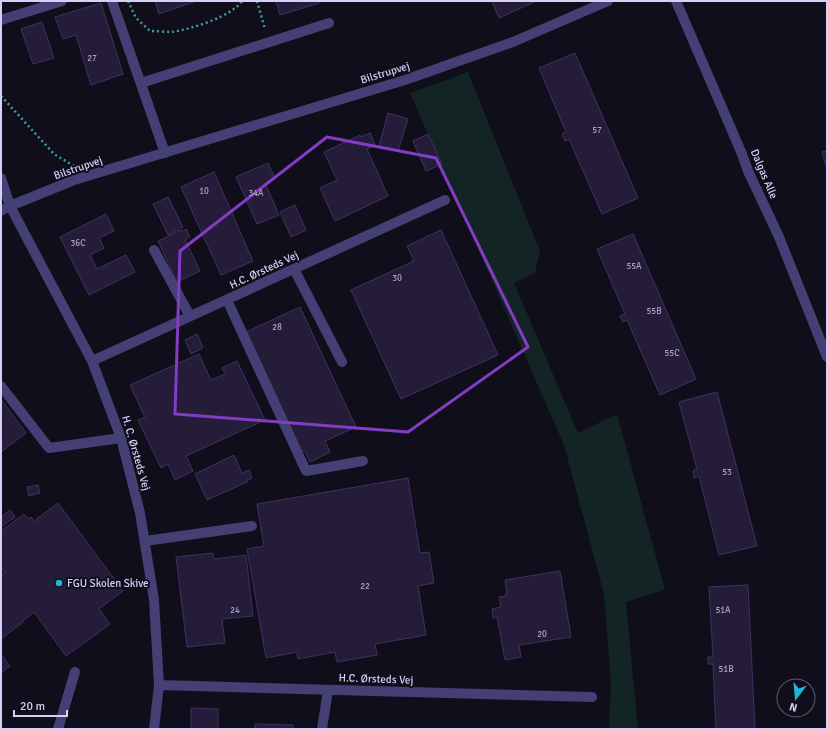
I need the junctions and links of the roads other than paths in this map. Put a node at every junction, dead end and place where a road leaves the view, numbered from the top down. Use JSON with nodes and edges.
{"nodes":[{"id":1,"x":62,"y":1,"type":"edge"},
{"id":2,"x":112,"y":1,"type":"edge"},
{"id":3,"x":608,"y":1,"type":"edge"},
{"id":4,"x":676,"y":1,"type":"edge"},
{"id":5,"x":1,"y":20,"type":"edge"},
{"id":6,"x":329,"y":23,"type":"dead end"},
{"id":7,"x":141,"y":83,"type":"junction"},
{"id":8,"x":165,"y":153,"type":"junction"},
{"id":9,"x":1,"y":178,"type":"edge"},
{"id":10,"x":446,"y":200,"type":"dead end"},
{"id":11,"x":10,"y":206,"type":"junction"},
{"id":12,"x":1,"y":211,"type":"edge"},
{"id":13,"x":154,"y":250,"type":"dead end"},
{"id":14,"x":294,"y":269,"type":"junction"},
{"id":15,"x":227,"y":300,"type":"junction"},
{"id":16,"x":190,"y":316,"type":"junction"},
{"id":17,"x":827,"y":357,"type":"edge"},
{"id":18,"x":92,"y":361,"type":"junction"},
{"id":19,"x":342,"y":362,"type":"dead end"},
{"id":20,"x":1,"y":386,"type":"edge"},
{"id":21,"x":121,"y":438,"type":"junction"},
{"id":22,"x":363,"y":461,"type":"dead end"},
{"id":23,"x":252,"y":526,"type":"dead end"},
{"id":24,"x":145,"y":541,"type":"junction"},
{"id":25,"x":75,"y":672,"type":"dead end"},
{"id":26,"x":160,"y":685,"type":"junction"},
{"id":27,"x":328,"y":690,"type":"junction"},
{"id":28,"x":592,"y":697,"type":"dead end"},
{"id":29,"x":58,"y":729,"type":"edge"},
{"id":30,"x":154,"y":729,"type":"edge"},
{"id":31,"x":322,"y":729,"type":"edge"}],
"edges":[{"from":1,"to":5,"type":"street"},
{"from":2,"to":7,"type":"street"},
{"from":3,"to":8,"type":"street","name":"Bilstrupvej"},
{"from":4,"to":17,"type":"street","name":"Dalgas Alle"},
{"from":6,"to":7,"type":"street"},
{"from":7,"to":8,"type":"street"},
{"from":8,"to":11,"type":"street","name":"Bilstrupvej"},
{"from":9,"to":11,"type":"street","name":"H. C. Ørsteds Vej"},
{"from":10,"to":14,"type":"street","name":"H.C. Ørsteds Vej"},
{"from":11,"to":12,"type":"street","name":"Bilstrupvej"},
{"from":11,"to":18,"type":"street","name":"H. C. Ørsteds Vej"},
{"from":13,"to":16,"type":"street"},
{"from":14,"to":15,"type":"street","name":"H.C. Ørsteds Vej"},
{"from":14,"to":19,"type":"street"},
{"from":15,"to":16,"type":"street","name":"H.C. Ørsteds Vej"},
{"from":15,"to":22,"type":"street"},
{"from":16,"to":18,"type":"street","name":"H.C. Ørsteds Vej"},
{"from":18,"to":21,"type":"street","name":"H. C. Ørsteds Vej"},
{"from":20,"to":21,"type":"street"},
{"from":21,"to":24,"type":"street","name":"H. C. Ørsteds Vej"},
{"from":23,"to":24,"type":"street"},
{"from":24,"to":26,"type":"street","name":"H. C. Ørsteds Vej"},
{"from":25,"to":29,"type":"street"},
{"from":26,"to":27,"type":"street","name":"H.C. Ørsteds Vej"},
{"from":26,"to":30,"type":"street","name":"H. C. Ørsteds Vej"},
{"from":27,"to":28,"type":"street","name":"H.C. Ørsteds Vej"},
{"from":27,"to":31,"type":"street"}]}
